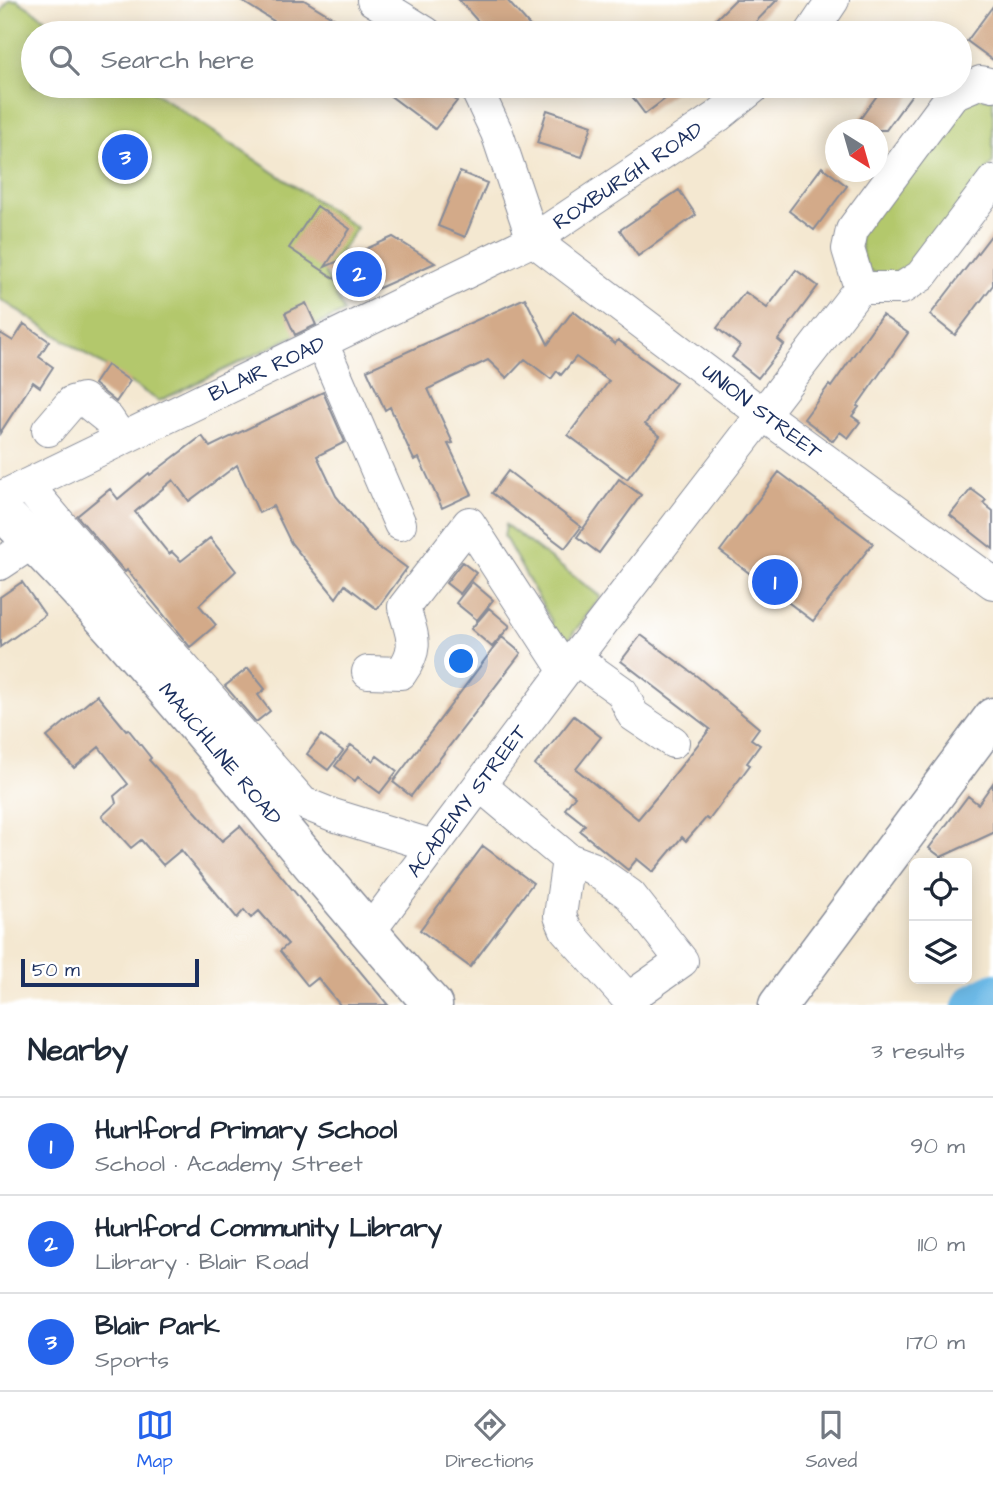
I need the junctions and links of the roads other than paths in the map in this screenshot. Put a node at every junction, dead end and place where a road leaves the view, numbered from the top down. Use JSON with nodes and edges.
{"nodes":[{"id":1,"x":373,"y":0,"type":"edge"},
{"id":2,"x":833,"y":0,"type":"edge"},
{"id":3,"x":407,"y":21,"type":"edge"},
{"id":4,"x":819,"y":21,"type":"edge"},
{"id":5,"x":993,"y":85,"type":"edge"},
{"id":6,"x":972,"y":86,"type":"edge"},
{"id":7,"x":480,"y":98,"type":"edge"},
{"id":8,"x":740,"y":98,"type":"edge"},
{"id":9,"x":950,"y":98,"type":"edge"},
{"id":10,"x":993,"y":181,"type":"edge"},
{"id":11,"x":533,"y":240,"type":"junction"},
{"id":12,"x":860,"y":288,"type":"junction"},
{"id":13,"x":322,"y":343,"type":"junction"},
{"id":14,"x":764,"y":415,"type":"junction"},
{"id":15,"x":48,"y":430,"type":"dead end"},
{"id":16,"x":121,"y":438,"type":"junction"},
{"id":17,"x":14,"y":491,"type":"edge"},
{"id":18,"x":0,"y":510,"type":"edge"},
{"id":19,"x":400,"y":524,"type":"dead end"},
{"id":20,"x":33,"y":542,"type":"junction"},
{"id":21,"x":0,"y":564,"type":"edge"},
{"id":22,"x":993,"y":583,"type":"edge"},
{"id":23,"x":570,"y":665,"type":"junction"},
{"id":24,"x":368,"y":672,"type":"dead end"},
{"id":25,"x":993,"y":717,"type":"edge"},
{"id":26,"x":673,"y":742,"type":"dead end"},
{"id":27,"x":480,"y":785,"type":"junction"},
{"id":28,"x":433,"y":846,"type":"junction"},
{"id":29,"x":568,"y":859,"type":"dead end"},
{"id":30,"x":369,"y":932,"type":"junction"},
{"id":31,"x":433,"y":1005,"type":"edge"},
{"id":32,"x":778,"y":1005,"type":"edge"}],
"edges":[{"from":1,"to":3,"type":"street"},
{"from":2,"to":4,"type":"street"},
{"from":5,"to":6,"type":"street"},
{"from":7,"to":11,"type":"street"},
{"from":8,"to":11,"type":"street","name":"ROXBURGH ROAD"},
{"from":9,"to":12,"type":"street"},
{"from":10,"to":12,"type":"street"},
{"from":11,"to":13,"type":"street","name":"BLAIR ROAD"},
{"from":11,"to":14,"type":"street","name":"UNION STREET"},
{"from":12,"to":14,"type":"street","name":"ACADEMY STREET"},
{"from":13,"to":16,"type":"street","name":"BLAIR ROAD"},
{"from":13,"to":19,"type":"street"},
{"from":14,"to":22,"type":"street","name":"UNION STREET"},
{"from":14,"to":23,"type":"street","name":"ACADEMY STREET"},
{"from":15,"to":16,"type":"street"},
{"from":16,"to":17,"type":"street","name":"BLAIR ROAD"},
{"from":17,"to":28,"type":"street"},
{"from":18,"to":20,"type":"main road","name":"MAUCHLINE ROAD"},
{"from":20,"to":21,"type":"street"},
{"from":20,"to":30,"type":"main road","name":"MAUCHLINE ROAD"},
{"from":23,"to":24,"type":"street"},
{"from":23,"to":26,"type":"street"},
{"from":23,"to":27,"type":"street","name":"ACADEMY STREET"},
{"from":25,"to":32,"type":"main road"},
{"from":27,"to":28,"type":"street","name":"ACADEMY STREET"},
{"from":27,"to":29,"type":"street"},
{"from":28,"to":30,"type":"street","name":"ACADEMY STREET"},
{"from":30,"to":31,"type":"main road","name":"MAUCHLINE ROAD"}]}
